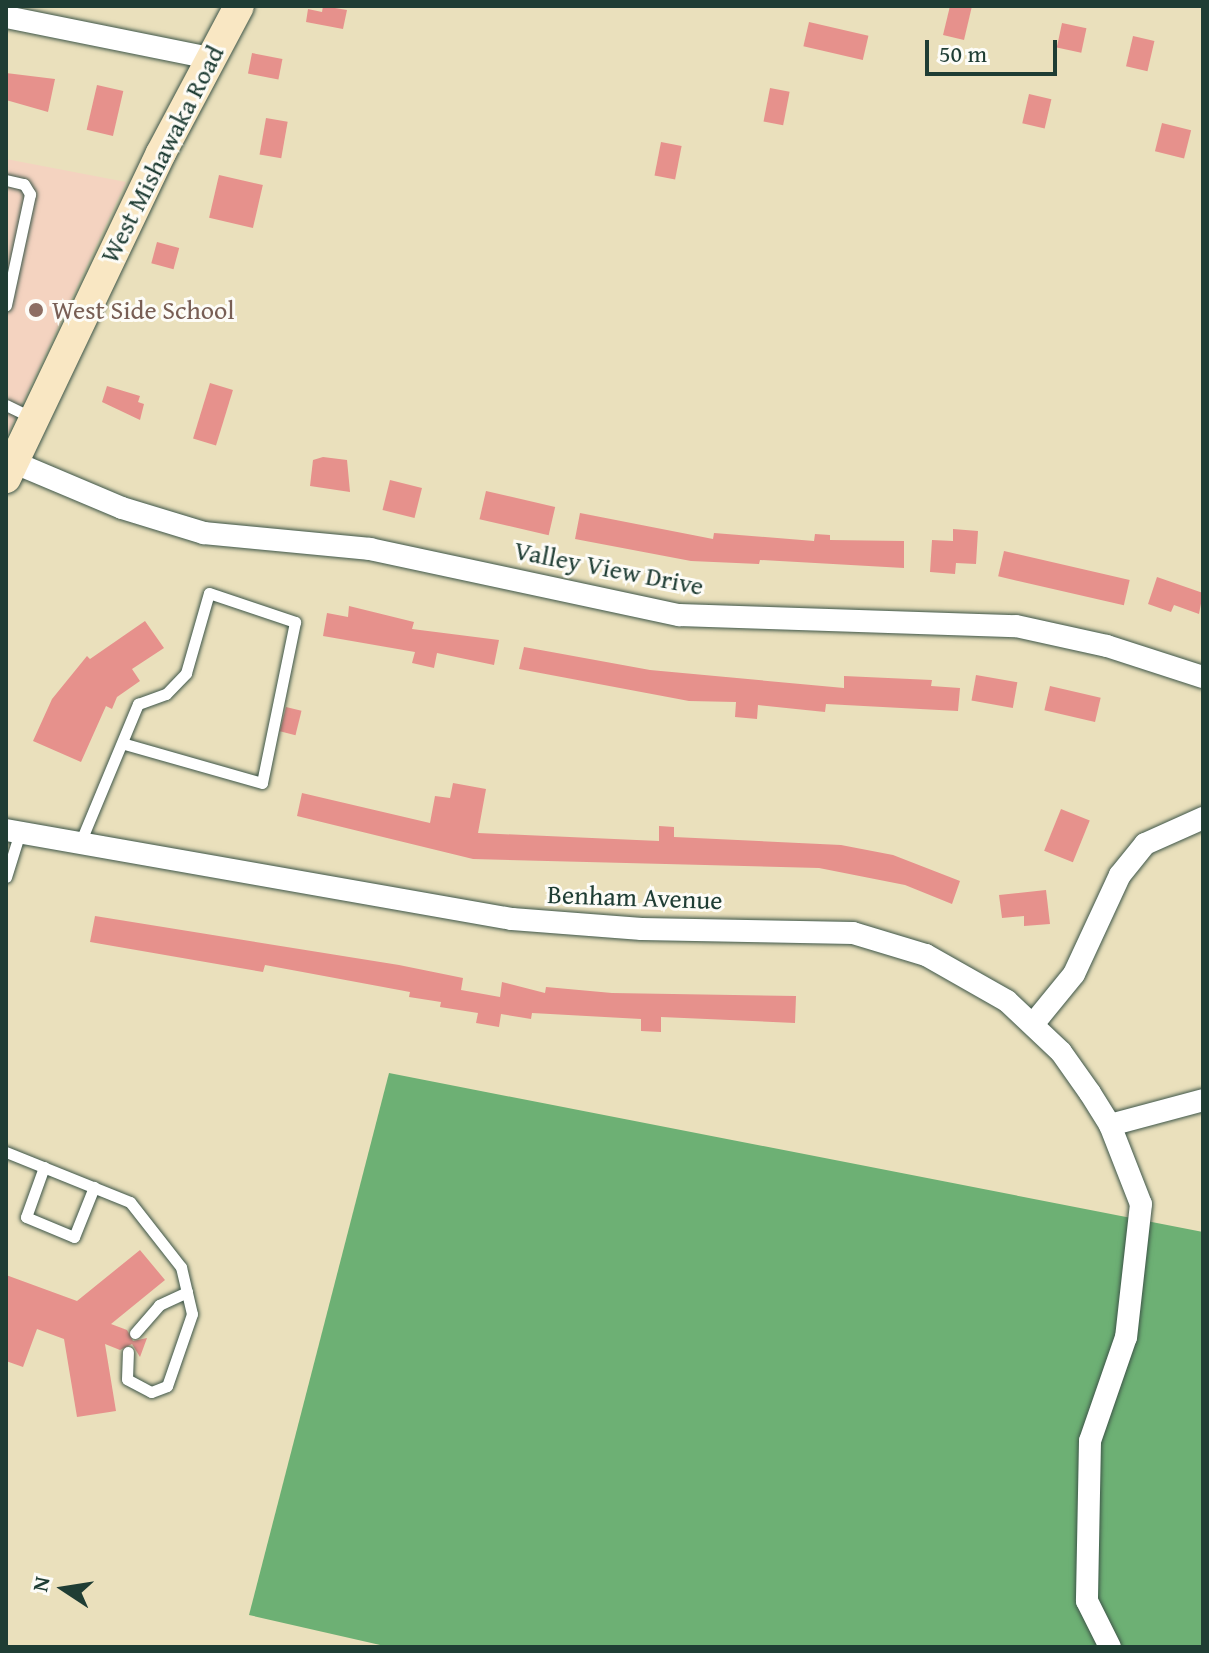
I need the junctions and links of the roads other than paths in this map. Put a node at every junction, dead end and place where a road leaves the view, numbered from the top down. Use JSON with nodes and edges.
{"nodes":[{"id":1,"x":239,"y":6,"type":"edge"},
{"id":2,"x":6,"y":17,"type":"edge"},
{"id":3,"x":209,"y":58,"type":"junction"},
{"id":4,"x":6,"y":180,"type":"edge"},
{"id":5,"x":6,"y":305,"type":"edge"},
{"id":6,"x":6,"y":405,"type":"edge"},
{"id":7,"x":34,"y":418,"type":"junction"},
{"id":8,"x":10,"y":470,"type":"edge"},
{"id":9,"x":1203,"y":677,"type":"edge"},
{"id":10,"x":125,"y":744,"type":"junction"},
{"id":11,"x":1203,"y":818,"type":"edge"},
{"id":12,"x":13,"y":831,"type":"edge"},
{"id":13,"x":80,"y":843,"type":"junction"},
{"id":14,"x":6,"y":877,"type":"edge"},
{"id":15,"x":1034,"y":1023,"type":"junction"},
{"id":16,"x":1203,"y":1100,"type":"edge"},
{"id":17,"x":1110,"y":1125,"type":"junction"},
{"id":18,"x":6,"y":1152,"type":"edge"},
{"id":19,"x":44,"y":1167,"type":"junction"},
{"id":20,"x":94,"y":1187,"type":"junction"},
{"id":21,"x":187,"y":1292,"type":"junction"},
{"id":22,"x":135,"y":1333,"type":"dead end"},
{"id":23,"x":128,"y":1352,"type":"dead end"},
{"id":24,"x":1110,"y":1647,"type":"edge"}],
"edges":[{"from":1,"to":3,"type":"main road","name":"West Mishawaka Road"},
{"from":2,"to":3,"type":"street"},
{"from":3,"to":7,"type":"main road","name":"West Mishawaka Road"},
{"from":4,"to":5,"type":"lane"},
{"from":6,"to":7,"type":"lane"},
{"from":7,"to":8,"type":"main road","name":"West Mishawaka Road"},
{"from":8,"to":9,"type":"street","name":"Valley View Drive"},
{"from":10,"to":10,"type":"lane"},
{"from":10,"to":13,"type":"lane"},
{"from":11,"to":15,"type":"street"},
{"from":12,"to":13,"type":"street","name":"Benham Avenue"},
{"from":12,"to":14,"type":"lane"},
{"from":13,"to":15,"type":"street","name":"Benham Avenue"},
{"from":15,"to":17,"type":"street","name":"Benham Avenue"},
{"from":16,"to":17,"type":"street"},
{"from":17,"to":24,"type":"street","name":"Benham Avenue"},
{"from":18,"to":19,"type":"lane"},
{"from":19,"to":20,"type":"lane"},
{"from":19,"to":20,"type":"lane"},
{"from":20,"to":21,"type":"lane"},
{"from":21,"to":22,"type":"lane"},
{"from":21,"to":23,"type":"lane"}]}
